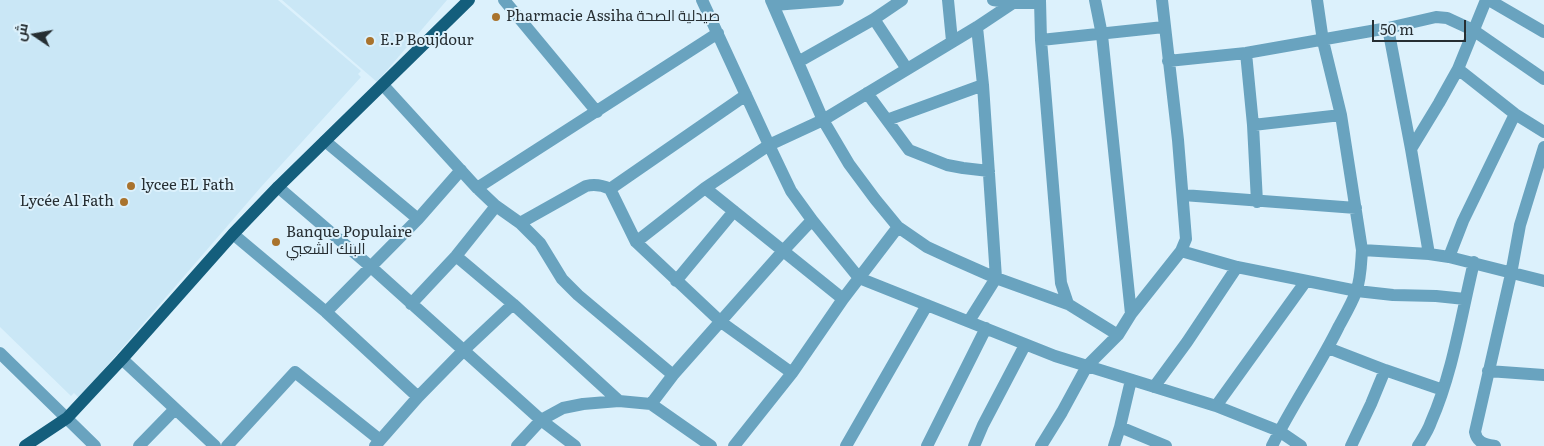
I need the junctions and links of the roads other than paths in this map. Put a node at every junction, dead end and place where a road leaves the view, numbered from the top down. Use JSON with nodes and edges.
{"nodes":[{"id":1,"x":469,"y":0,"type":"edge"},
{"id":2,"x":504,"y":0,"type":"edge"},
{"id":3,"x":702,"y":0,"type":"edge"},
{"id":4,"x":838,"y":0,"type":"edge"},
{"id":5,"x":902,"y":0,"type":"edge"},
{"id":6,"x":948,"y":0,"type":"edge"},
{"id":7,"x":993,"y":0,"type":"edge"},
{"id":8,"x":1095,"y":0,"type":"edge"},
{"id":9,"x":1162,"y":0,"type":"edge"},
{"id":10,"x":1317,"y":0,"type":"edge"},
{"id":11,"x":1488,"y":0,"type":"edge"},
{"id":12,"x":772,"y":2,"type":"edge"},
{"id":13,"x":1040,"y":2,"type":"edge"},
{"id":14,"x":1013,"y":3,"type":"junction"},
{"id":15,"x":874,"y":19,"type":"junction"},
{"id":16,"x":977,"y":27,"type":"junction"},
{"id":17,"x":1164,"y":27,"type":"junction"},
{"id":18,"x":1388,"y":28,"type":"junction"},
{"id":19,"x":1473,"y":30,"type":"junction"},
{"id":20,"x":1544,"y":32,"type":"edge"},
{"id":21,"x":718,"y":33,"type":"junction"},
{"id":22,"x":1102,"y":35,"type":"junction"},
{"id":23,"x":1041,"y":40,"type":"junction"},
{"id":24,"x":1323,"y":40,"type":"junction"},
{"id":25,"x":952,"y":41,"type":"junction"},
{"id":26,"x":1246,"y":53,"type":"junction"},
{"id":27,"x":1168,"y":61,"type":"junction"},
{"id":28,"x":798,"y":62,"type":"junction"},
{"id":29,"x":906,"y":69,"type":"junction"},
{"id":30,"x":1458,"y":69,"type":"junction"},
{"id":31,"x":1544,"y":79,"type":"edge"},
{"id":32,"x":983,"y":84,"type":"junction"},
{"id":33,"x":383,"y":85,"type":"junction"},
{"id":34,"x":867,"y":93,"type":"junction"},
{"id":35,"x":746,"y":95,"type":"junction"},
{"id":36,"x":597,"y":112,"type":"junction"},
{"id":37,"x":1515,"y":114,"type":"junction"},
{"id":38,"x":1341,"y":115,"type":"junction"},
{"id":39,"x":823,"y":120,"type":"junction"},
{"id":40,"x":886,"y":120,"type":"junction"},
{"id":41,"x":1253,"y":125,"type":"junction"},
{"id":42,"x":1544,"y":132,"type":"edge"},
{"id":43,"x":325,"y":141,"type":"junction"},
{"id":44,"x":769,"y":145,"type":"junction"},
{"id":45,"x":1544,"y":147,"type":"edge"},
{"id":46,"x":1411,"y":148,"type":"junction"},
{"id":47,"x":460,"y":170,"type":"junction"},
{"id":48,"x":989,"y":171,"type":"junction"},
{"id":49,"x":278,"y":187,"type":"junction"},
{"id":50,"x":477,"y":188,"type":"junction"},
{"id":51,"x":705,"y":188,"type":"junction"},
{"id":52,"x":610,"y":189,"type":"junction"},
{"id":53,"x":1183,"y":195,"type":"junction"},
{"id":54,"x":1257,"y":202,"type":"junction"},
{"id":55,"x":496,"y":206,"type":"junction"},
{"id":56,"x":1356,"y":208,"type":"junction"},
{"id":57,"x":734,"y":211,"type":"junction"},
{"id":58,"x":418,"y":219,"type":"junction"},
{"id":59,"x":812,"y":220,"type":"junction"},
{"id":60,"x":520,"y":223,"type":"junction"},
{"id":61,"x":898,"y":227,"type":"junction"},
{"id":62,"x":233,"y":234,"type":"junction"},
{"id":63,"x":636,"y":242,"type":"junction"},
{"id":64,"x":1362,"y":250,"type":"junction"},
{"id":65,"x":783,"y":251,"type":"junction"},
{"id":66,"x":1182,"y":251,"type":"junction"},
{"id":67,"x":1428,"y":254,"type":"junction"},
{"id":68,"x":456,"y":256,"type":"junction"},
{"id":69,"x":1449,"y":257,"type":"junction"},
{"id":70,"x":1474,"y":262,"type":"junction"},
{"id":71,"x":371,"y":267,"type":"junction"},
{"id":72,"x":1237,"y":267,"type":"junction"},
{"id":73,"x":1511,"y":274,"type":"junction"},
{"id":74,"x":859,"y":278,"type":"junction"},
{"id":75,"x":996,"y":278,"type":"junction"},
{"id":76,"x":676,"y":281,"type":"junction"},
{"id":77,"x":1306,"y":281,"type":"junction"},
{"id":78,"x":1544,"y":281,"type":"edge"},
{"id":79,"x":1356,"y":291,"type":"junction"},
{"id":80,"x":842,"y":299,"type":"junction"},
{"id":81,"x":1465,"y":299,"type":"junction"},
{"id":82,"x":411,"y":304,"type":"junction"},
{"id":83,"x":513,"y":304,"type":"junction"},
{"id":84,"x":1068,"y":304,"type":"junction"},
{"id":85,"x":927,"y":305,"type":"junction"},
{"id":86,"x":326,"y":312,"type":"junction"},
{"id":87,"x":1131,"y":314,"type":"junction"},
{"id":88,"x":969,"y":321,"type":"junction"},
{"id":89,"x":721,"y":322,"type":"junction"},
{"id":90,"x":986,"y":328,"type":"junction"},
{"id":91,"x":1118,"y":335,"type":"junction"},
{"id":92,"x":1025,"y":345,"type":"junction"},
{"id":93,"x":1328,"y":348,"type":"junction"},
{"id":94,"x":464,"y":350,"type":"junction"},
{"id":95,"x":0,"y":353,"type":"edge"},
{"id":96,"x":122,"y":359,"type":"junction"},
{"id":97,"x":1087,"y":366,"type":"junction"},
{"id":98,"x":1384,"y":370,"type":"junction"},
{"id":99,"x":1488,"y":371,"type":"junction"},
{"id":100,"x":792,"y":373,"type":"junction"},
{"id":101,"x":673,"y":375,"type":"junction"},
{"id":102,"x":1544,"y":375,"type":"edge"},
{"id":103,"x":1131,"y":380,"type":"junction"},
{"id":104,"x":1154,"y":387,"type":"junction"},
{"id":105,"x":1443,"y":390,"type":"junction"},
{"id":106,"x":418,"y":397,"type":"junction"},
{"id":107,"x":619,"y":401,"type":"junction"},
{"id":108,"x":651,"y":404,"type":"junction"},
{"id":109,"x":1216,"y":406,"type":"junction"},
{"id":110,"x":175,"y":409,"type":"junction"},
{"id":111,"x":67,"y":418,"type":"junction"},
{"id":112,"x":541,"y":420,"type":"junction"},
{"id":113,"x":1120,"y":427,"type":"junction"},
{"id":114,"x":1279,"y":431,"type":"junction"},
{"id":115,"x":378,"y":443,"type":"edge"},
{"id":116,"x":1489,"y":445,"type":"edge"},
{"id":117,"x":25,"y":446,"type":"edge"},
{"id":118,"x":96,"y":446,"type":"edge"},
{"id":119,"x":139,"y":446,"type":"edge"},
{"id":120,"x":215,"y":446,"type":"edge"},
{"id":121,"x":227,"y":446,"type":"edge"},
{"id":122,"x":517,"y":446,"type":"edge"},
{"id":123,"x":575,"y":446,"type":"edge"},
{"id":124,"x":711,"y":446,"type":"edge"},
{"id":125,"x":734,"y":446,"type":"edge"},
{"id":126,"x":846,"y":446,"type":"edge"},
{"id":127,"x":927,"y":446,"type":"edge"},
{"id":128,"x":974,"y":446,"type":"edge"},
{"id":129,"x":1041,"y":446,"type":"edge"},
{"id":130,"x":1114,"y":446,"type":"edge"},
{"id":131,"x":1166,"y":446,"type":"edge"},
{"id":132,"x":1272,"y":446,"type":"edge"},
{"id":133,"x":1301,"y":446,"type":"edge"},
{"id":134,"x":1351,"y":446,"type":"edge"},
{"id":135,"x":1418,"y":446,"type":"edge"}],
"edges":[{"from":1,"to":33,"type":"main road"},
{"from":2,"to":36,"type":"street"},
{"from":3,"to":21,"type":"street"},
{"from":4,"to":12,"type":"street"},
{"from":5,"to":15,"type":"street"},
{"from":6,"to":25,"type":"street"},
{"from":7,"to":14,"type":"street"},
{"from":8,"to":22,"type":"street"},
{"from":9,"to":17,"type":"street"},
{"from":10,"to":24,"type":"street"},
{"from":11,"to":19,"type":"street"},
{"from":11,"to":20,"type":"street"},
{"from":12,"to":28,"type":"street"},
{"from":13,"to":14,"type":"street"},
{"from":13,"to":23,"type":"street"},
{"from":14,"to":16,"type":"street"},
{"from":15,"to":28,"type":"street"},
{"from":15,"to":29,"type":"street"},
{"from":16,"to":25,"type":"street"},
{"from":16,"to":32,"type":"street"},
{"from":17,"to":22,"type":"street"},
{"from":17,"to":27,"type":"street"},
{"from":18,"to":19,"type":"street"},
{"from":18,"to":24,"type":"street"},
{"from":18,"to":46,"type":"street"},
{"from":19,"to":30,"type":"street"},
{"from":19,"to":31,"type":"street"},
{"from":21,"to":35,"type":"street"},
{"from":21,"to":36,"type":"street"},
{"from":22,"to":23,"type":"street"},
{"from":22,"to":87,"type":"street"},
{"from":23,"to":84,"type":"street"},
{"from":24,"to":26,"type":"street"},
{"from":24,"to":38,"type":"street"},
{"from":25,"to":29,"type":"street"},
{"from":26,"to":27,"type":"street"},
{"from":26,"to":41,"type":"street"},
{"from":27,"to":53,"type":"street"},
{"from":28,"to":39,"type":"street"},
{"from":29,"to":34,"type":"street"},
{"from":30,"to":37,"type":"street"},
{"from":30,"to":46,"type":"street"},
{"from":32,"to":40,"type":"street"},
{"from":32,"to":48,"type":"street"},
{"from":33,"to":43,"type":"main road"},
{"from":33,"to":47,"type":"street"},
{"from":34,"to":39,"type":"street"},
{"from":34,"to":40,"type":"street"},
{"from":35,"to":44,"type":"street"},
{"from":35,"to":52,"type":"street"},
{"from":36,"to":50,"type":"street"},
{"from":37,"to":42,"type":"street"},
{"from":37,"to":69,"type":"street"},
{"from":38,"to":41,"type":"street"},
{"from":38,"to":56,"type":"street"},
{"from":39,"to":44,"type":"street"},
{"from":39,"to":61,"type":"street"},
{"from":40,"to":48,"type":"street"},
{"from":41,"to":54,"type":"street"},
{"from":43,"to":49,"type":"main road"},
{"from":43,"to":58,"type":"street"},
{"from":44,"to":51,"type":"street"},
{"from":44,"to":59,"type":"street"},
{"from":45,"to":73,"type":"street"},
{"from":46,"to":67,"type":"street"},
{"from":47,"to":50,"type":"street"},
{"from":47,"to":58,"type":"street"},
{"from":48,"to":75,"type":"street"},
{"from":49,"to":62,"type":"main road"},
{"from":49,"to":71,"type":"street"},
{"from":50,"to":55,"type":"street"},
{"from":51,"to":57,"type":"street"},
{"from":51,"to":63,"type":"street"},
{"from":52,"to":60,"type":"street"},
{"from":52,"to":63,"type":"street"},
{"from":53,"to":54,"type":"street"},
{"from":53,"to":66,"type":"street"},
{"from":54,"to":56,"type":"street"},
{"from":55,"to":60,"type":"street"},
{"from":55,"to":68,"type":"street"},
{"from":56,"to":64,"type":"street"},
{"from":57,"to":65,"type":"street"},
{"from":57,"to":76,"type":"street"},
{"from":58,"to":71,"type":"street"},
{"from":59,"to":65,"type":"street"},
{"from":59,"to":74,"type":"street"},
{"from":60,"to":101,"type":"street"},
{"from":61,"to":74,"type":"street"},
{"from":61,"to":75,"type":"street"},
{"from":62,"to":86,"type":"street"},
{"from":62,"to":96,"type":"main road"},
{"from":63,"to":76,"type":"street"},
{"from":64,"to":67,"type":"street"},
{"from":64,"to":79,"type":"street"},
{"from":65,"to":80,"type":"street"},
{"from":65,"to":89,"type":"street"},
{"from":66,"to":72,"type":"street"},
{"from":66,"to":87,"type":"street"},
{"from":67,"to":69,"type":"street"},
{"from":68,"to":82,"type":"street"},
{"from":68,"to":83,"type":"street"},
{"from":69,"to":70,"type":"street"},
{"from":70,"to":73,"type":"street"},
{"from":70,"to":81,"type":"street"},
{"from":71,"to":82,"type":"street"},
{"from":71,"to":86,"type":"street"},
{"from":72,"to":77,"type":"street"},
{"from":72,"to":104,"type":"street"},
{"from":73,"to":78,"type":"street"},
{"from":73,"to":99,"type":"street"},
{"from":74,"to":80,"type":"street"},
{"from":74,"to":85,"type":"street"},
{"from":75,"to":84,"type":"street"},
{"from":75,"to":88,"type":"street"},
{"from":76,"to":89,"type":"street"},
{"from":77,"to":79,"type":"street"},
{"from":77,"to":109,"type":"street"},
{"from":79,"to":81,"type":"street"},
{"from":79,"to":93,"type":"street"},
{"from":80,"to":100,"type":"street"},
{"from":81,"to":105,"type":"street"},
{"from":82,"to":94,"type":"street"},
{"from":83,"to":94,"type":"street"},
{"from":83,"to":107,"type":"street"},
{"from":84,"to":91,"type":"street"},
{"from":85,"to":88,"type":"street"},
{"from":85,"to":126,"type":"street"},
{"from":86,"to":106,"type":"street"},
{"from":87,"to":91,"type":"street"},
{"from":88,"to":90,"type":"street"},
{"from":89,"to":100,"type":"street"},
{"from":89,"to":101,"type":"street"},
{"from":90,"to":92,"type":"street"},
{"from":90,"to":127,"type":"street"},
{"from":91,"to":97,"type":"street"},
{"from":92,"to":97,"type":"street"},
{"from":92,"to":128,"type":"street"},
{"from":93,"to":98,"type":"street"},
{"from":93,"to":114,"type":"street"},
{"from":94,"to":106,"type":"street"},
{"from":94,"to":112,"type":"street"},
{"from":95,"to":111,"type":"street"},
{"from":96,"to":110,"type":"street"},
{"from":96,"to":111,"type":"main road"},
{"from":97,"to":103,"type":"street"},
{"from":97,"to":129,"type":"street"},
{"from":98,"to":105,"type":"street"},
{"from":98,"to":134,"type":"street"},
{"from":99,"to":102,"type":"street"},
{"from":99,"to":116,"type":"street"},
{"from":100,"to":125,"type":"street"},
{"from":101,"to":108,"type":"street"},
{"from":103,"to":104,"type":"street"},
{"from":103,"to":113,"type":"street"},
{"from":104,"to":109,"type":"street"},
{"from":105,"to":135,"type":"street"},
{"from":106,"to":115,"type":"street"},
{"from":107,"to":108,"type":"street"},
{"from":107,"to":112,"type":"street"},
{"from":108,"to":124,"type":"street"},
{"from":109,"to":114,"type":"street"},
{"from":110,"to":119,"type":"street"},
{"from":110,"to":120,"type":"street"},
{"from":111,"to":117,"type":"main road"},
{"from":111,"to":118,"type":"street"},
{"from":112,"to":122,"type":"street"},
{"from":112,"to":123,"type":"street"},
{"from":113,"to":130,"type":"street"},
{"from":113,"to":131,"type":"street"},
{"from":114,"to":132,"type":"street"},
{"from":114,"to":133,"type":"street"},
{"from":115,"to":121,"type":"street"}]}
